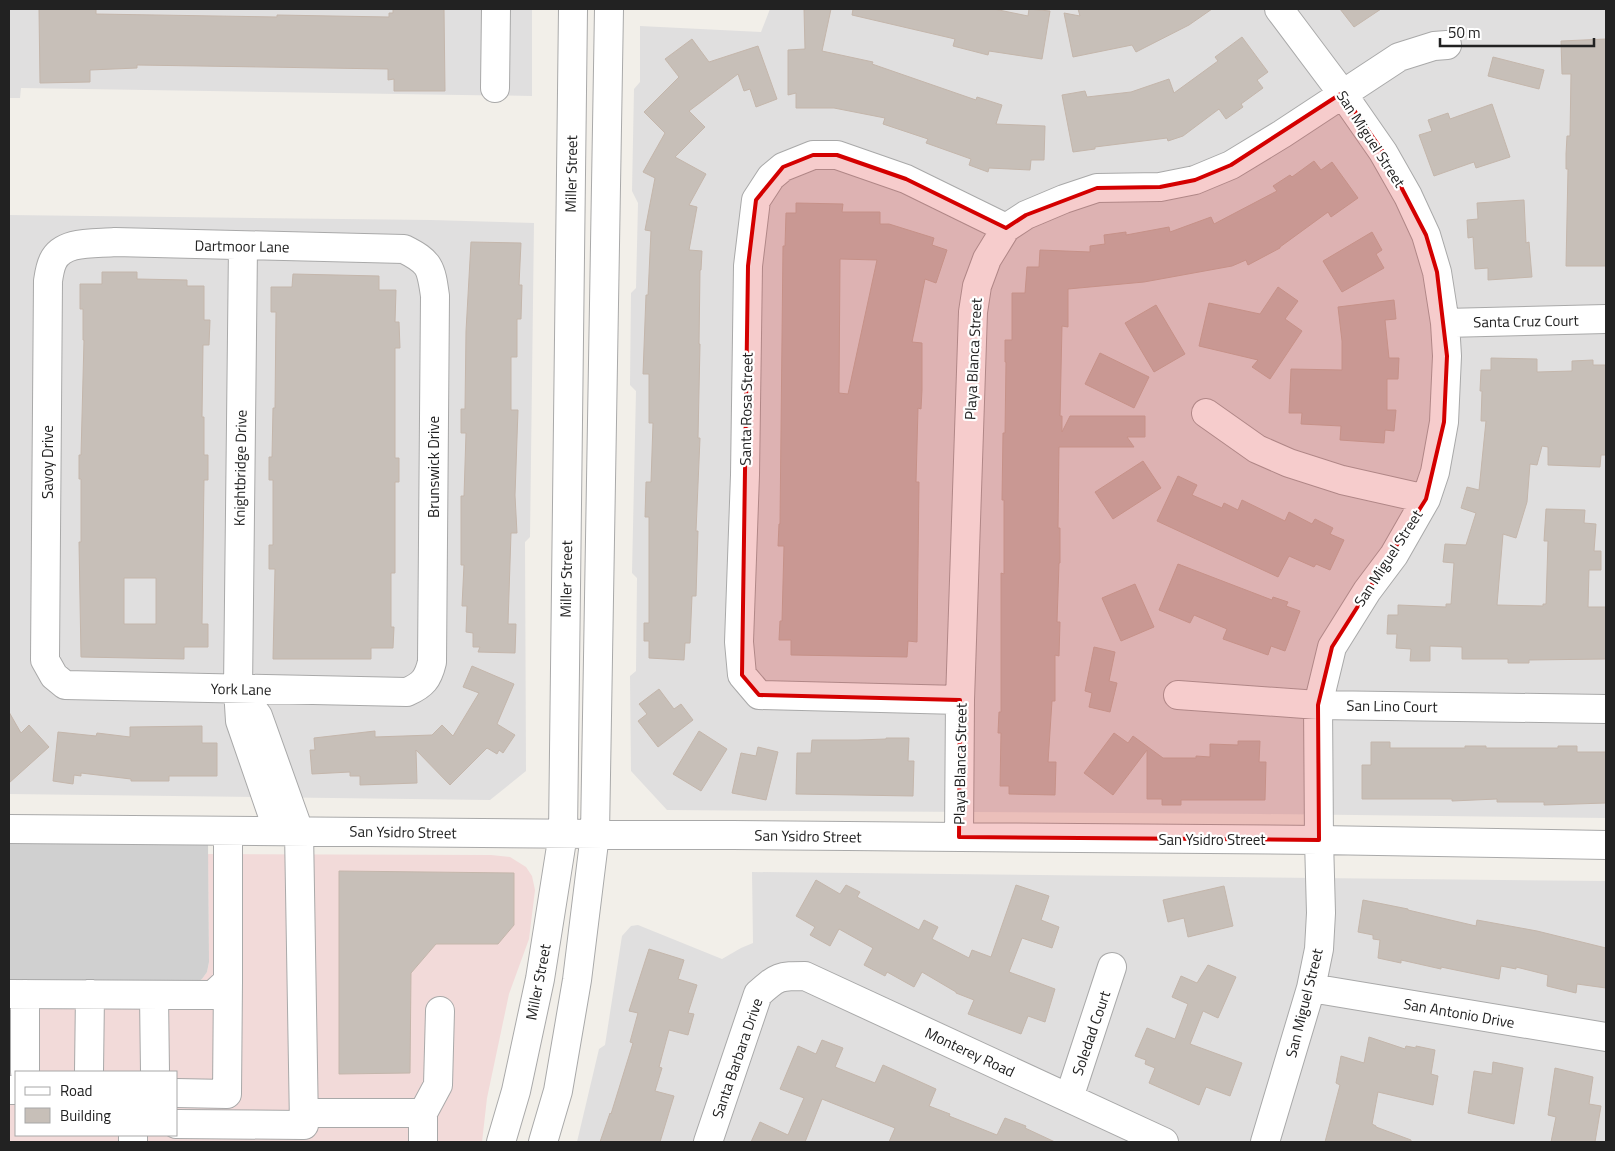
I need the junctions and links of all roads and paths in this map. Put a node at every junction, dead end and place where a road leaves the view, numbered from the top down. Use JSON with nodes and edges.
{"nodes":[{"id":1,"x":496,"y":9,"type":"edge"},
{"id":2,"x":573,"y":9,"type":"edge"},
{"id":3,"x":609,"y":9,"type":"edge"},
{"id":4,"x":1279,"y":9,"type":"edge"},
{"id":5,"x":1448,"y":45,"type":"dead end"},
{"id":6,"x":495,"y":88,"type":"dead end"},
{"id":7,"x":1342,"y":94,"type":"junction"},
{"id":8,"x":1006,"y":228,"type":"junction"},
{"id":9,"x":243,"y":246,"type":"junction"},
{"id":10,"x":62,"y":250,"type":"joint"},
{"id":11,"x":422,"y":258,"type":"joint"},
{"id":12,"x":1606,"y":319,"type":"edge"},
{"id":13,"x":1445,"y":323,"type":"junction"},
{"id":14,"x":1206,"y":413,"type":"dead end"},
{"id":15,"x":1426,"y":499,"type":"junction"},
{"id":16,"x":54,"y":676,"type":"joint"},
{"id":17,"x":426,"y":679,"type":"joint"},
{"id":18,"x":238,"y":689,"type":"junction"},
{"id":19,"x":1178,"y":695,"type":"dead end"},
{"id":20,"x":960,"y":700,"type":"junction"},
{"id":21,"x":1318,"y":705,"type":"junction"},
{"id":22,"x":1606,"y":709,"type":"edge"},
{"id":23,"x":9,"y":829,"type":"edge"},
{"id":24,"x":228,"y":831,"type":"junction"},
{"id":25,"x":289,"y":831,"type":"junction"},
{"id":26,"x":563,"y":834,"type":"junction"},
{"id":27,"x":595,"y":834,"type":"junction"},
{"id":28,"x":959,"y":837,"type":"junction"},
{"id":29,"x":1319,"y":840,"type":"junction"},
{"id":30,"x":1606,"y":845,"type":"edge"},
{"id":31,"x":1112,"y":967,"type":"dead end"},
{"id":32,"x":774,"y":979,"type":"joint"},
{"id":33,"x":228,"y":981,"type":"junction"},
{"id":34,"x":1311,"y":988,"type":"junction"},
{"id":35,"x":17,"y":994,"type":"edge"},
{"id":36,"x":90,"y":994,"type":"junction"},
{"id":37,"x":154,"y":994,"type":"junction"},
{"id":38,"x":440,"y":1011,"type":"dead end"},
{"id":39,"x":1606,"y":1038,"type":"edge"},
{"id":40,"x":25,"y":1071,"type":"edge"},
{"id":41,"x":90,"y":1071,"type":"edge"},
{"id":42,"x":155,"y":1071,"type":"edge"},
{"id":43,"x":178,"y":1093,"type":"edge"},
{"id":44,"x":1069,"y":1098,"type":"junction"},
{"id":45,"x":424,"y":1113,"type":"junction"},
{"id":46,"x":304,"y":1127,"type":"edge"},
{"id":47,"x":190,"y":1130,"type":"edge"},
{"id":48,"x":423,"y":1142,"type":"edge"},
{"id":49,"x":501,"y":1142,"type":"edge"},
{"id":50,"x":544,"y":1142,"type":"edge"},
{"id":51,"x":708,"y":1142,"type":"edge"},
{"id":52,"x":1164,"y":1142,"type":"edge"},
{"id":53,"x":1265,"y":1142,"type":"edge"}],
"edges":[{"from":1,"to":6,"type":"street"},
{"from":2,"to":26,"type":"street","name":"Miller Street"},
{"from":3,"to":27,"type":"street"},
{"from":4,"to":7,"type":"street","name":"San Miguel Street"},
{"from":5,"to":7,"type":"street","name":"Playa Blanca Street"},
{"from":7,"to":8,"type":"street","name":"Playa Blanca Street"},
{"from":7,"to":13,"type":"street","name":"San Miguel Street"},
{"from":8,"to":20,"type":"street","name":"Playa Blanca Street"},
{"from":8,"to":20,"type":"street","name":"Santa Rosa Street"},
{"from":9,"to":10,"type":"street","name":"Dartmoor Lane"},
{"from":9,"to":11,"type":"street","name":"Dartmoor Lane"},
{"from":9,"to":18,"type":"street","name":"Knightbridge Drive"},
{"from":10,"to":16,"type":"street","name":"Savoy Drive"},
{"from":11,"to":17,"type":"street","name":"Brunswick Drive"},
{"from":12,"to":13,"type":"street","name":"Santa Cruz Court"},
{"from":13,"to":15,"type":"street","name":"San Miguel Street"},
{"from":14,"to":15,"type":"street"},
{"from":15,"to":21,"type":"street","name":"San Miguel Street"},
{"from":16,"to":18,"type":"street","name":"York Lane"},
{"from":17,"to":18,"type":"street","name":"York Lane"},
{"from":18,"to":25,"type":"street"},
{"from":19,"to":21,"type":"street","name":"San Lino Court"},
{"from":20,"to":28,"type":"street","name":"Playa Blanca Street"},
{"from":21,"to":22,"type":"street","name":"San Lino Court"},
{"from":21,"to":29,"type":"street","name":"San Miguel Street"},
{"from":23,"to":24,"type":"street","name":"San Ysidro Street"},
{"from":24,"to":25,"type":"street","name":"San Ysidro Street"},
{"from":24,"to":33,"type":"street"},
{"from":25,"to":26,"type":"street","name":"San Ysidro Street"},
{"from":25,"to":46,"type":"street"},
{"from":26,"to":27,"type":"street","name":"San Ysidro Street"},
{"from":26,"to":49,"type":"street","name":"Miller Street"},
{"from":27,"to":28,"type":"street","name":"San Ysidro Street"},
{"from":27,"to":50,"type":"street"},
{"from":28,"to":29,"type":"street","name":"San Ysidro Street"},
{"from":29,"to":30,"type":"street","name":"San Ysidro Street"},
{"from":29,"to":34,"type":"street","name":"San Miguel Street"},
{"from":31,"to":44,"type":"street","name":"Soledad Court"},
{"from":32,"to":44,"type":"street","name":"Monterey Road"},
{"from":32,"to":51,"type":"street","name":"Santa Barbara Drive"},
{"from":33,"to":37,"type":"street"},
{"from":33,"to":43,"type":"street"},
{"from":34,"to":39,"type":"street","name":"San Antonio Drive"},
{"from":34,"to":53,"type":"street","name":"San Miguel Street"},
{"from":35,"to":36,"type":"street"},
{"from":35,"to":40,"type":"street"},
{"from":36,"to":37,"type":"street"},
{"from":36,"to":41,"type":"street"},
{"from":37,"to":42,"type":"street"},
{"from":38,"to":45,"type":"street"},
{"from":44,"to":52,"type":"street","name":"Monterey Road"},
{"from":45,"to":46,"type":"street"},
{"from":45,"to":48,"type":"street"},
{"from":46,"to":47,"type":"street"}]}
